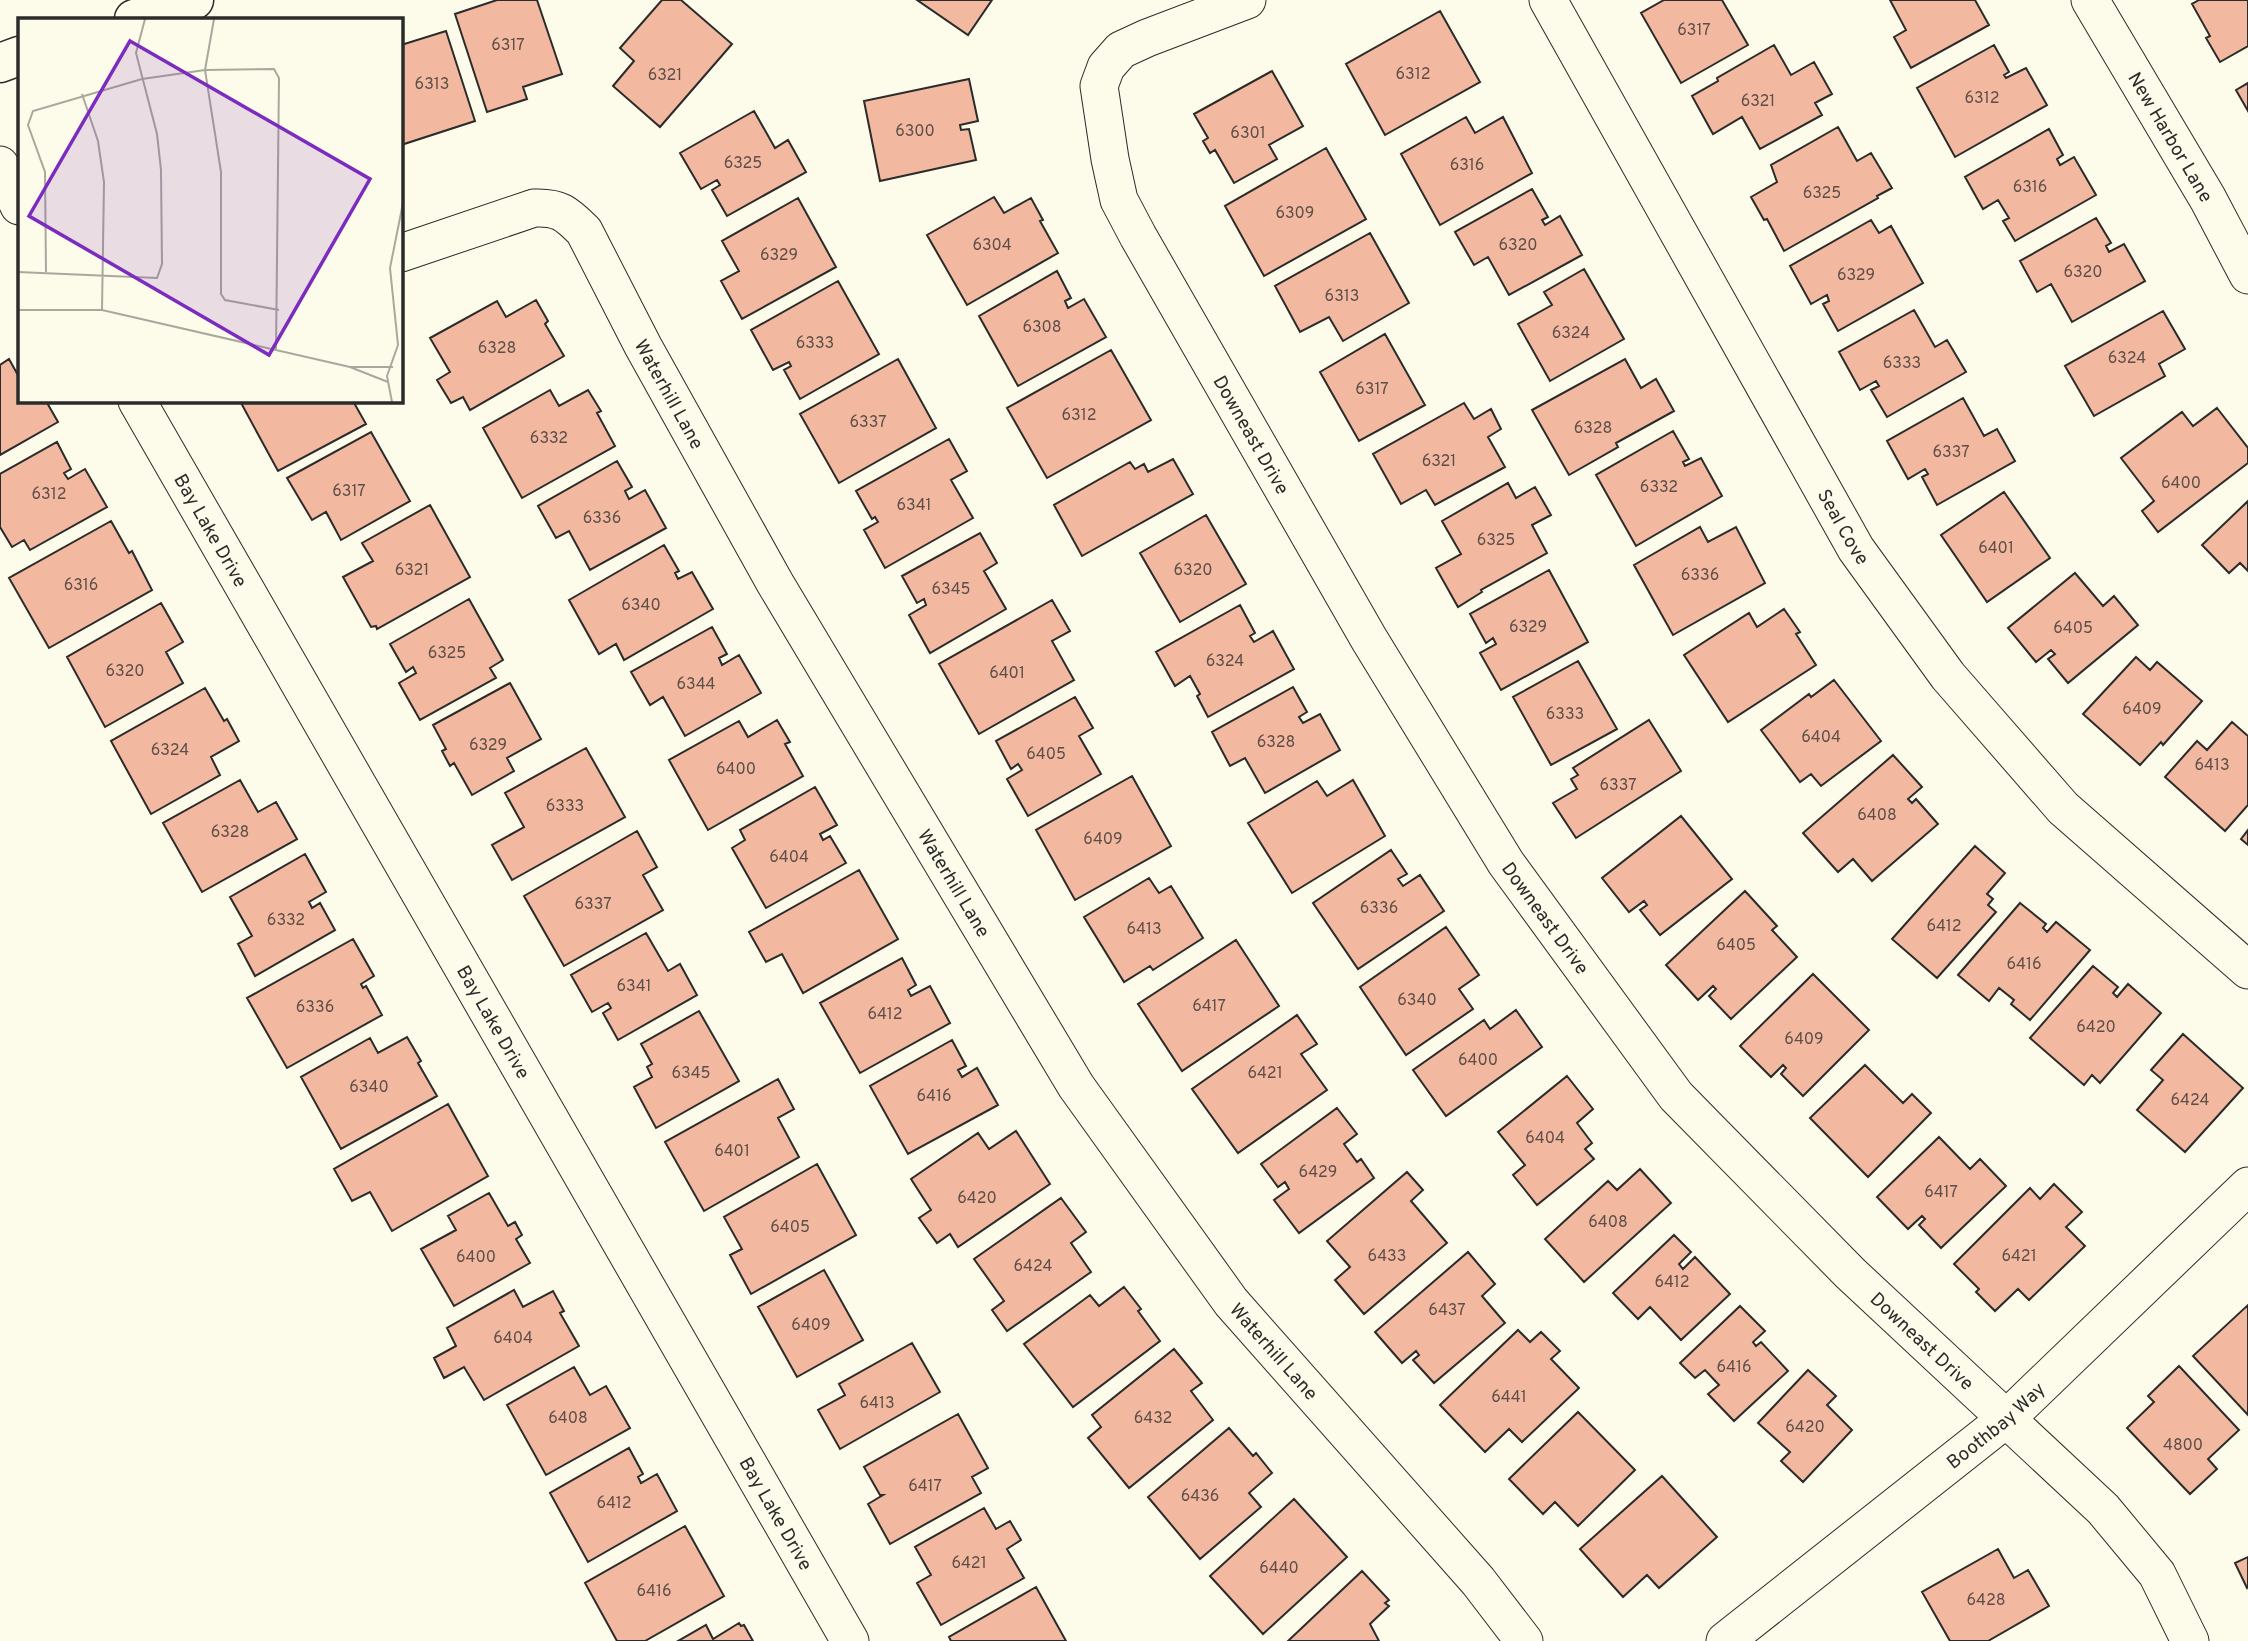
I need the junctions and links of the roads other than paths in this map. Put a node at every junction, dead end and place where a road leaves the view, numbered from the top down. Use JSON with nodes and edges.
{"nodes":[{"id":1,"x":194,"y":0,"type":"edge"},
{"id":2,"x":1247,"y":0,"type":"edge"},
{"id":3,"x":1548,"y":0,"type":"edge"},
{"id":4,"x":2090,"y":0,"type":"edge"},
{"id":5,"x":137,"y":18,"type":"edge"},
{"id":6,"x":18,"y":56,"type":"edge"},
{"id":7,"x":0,"y":63,"type":"edge"},
{"id":8,"x":0,"y":165,"type":"edge"},
{"id":9,"x":18,"y":204,"type":"edge"},
{"id":10,"x":402,"y":253,"type":"edge"},
{"id":11,"x":2248,"y":275,"type":"edge"},
{"id":12,"x":138,"y":402,"type":"edge"},
{"id":13,"x":2248,"y":970,"type":"edge"},
{"id":14,"x":2248,"y":1186,"type":"edge"},
{"id":15,"x":2006,"y":1419,"type":"junction"},
{"id":16,"x":850,"y":1641,"type":"edge"},
{"id":17,"x":1524,"y":1641,"type":"edge"},
{"id":18,"x":1725,"y":1641,"type":"edge"},
{"id":19,"x":2190,"y":1641,"type":"edge"}],
"edges":[{"from":1,"to":5,"type":"main road"},
{"from":2,"to":15,"type":"street","name":"Downeast Drive"},
{"from":3,"to":13,"type":"street","name":"Seal Cove"},
{"from":4,"to":11,"type":"street","name":"New Harbor Lane"},
{"from":6,"to":7,"type":"main road"},
{"from":8,"to":9,"type":"street"},
{"from":10,"to":17,"type":"street","name":"Waterhill Lane"},
{"from":12,"to":16,"type":"street","name":"Bay Lake Drive"},
{"from":14,"to":15,"type":"street","name":"Boothbay Way"},
{"from":15,"to":18,"type":"street","name":"Boothbay Way"},
{"from":15,"to":19,"type":"street","name":"Downeast Drive"}]}
